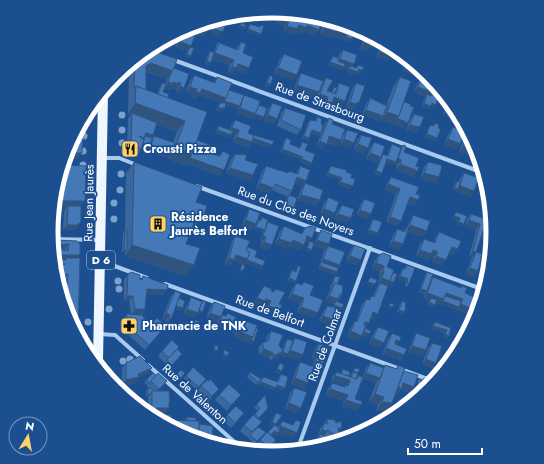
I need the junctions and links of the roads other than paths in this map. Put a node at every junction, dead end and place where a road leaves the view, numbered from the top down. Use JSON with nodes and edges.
{"nodes":[{"id":1,"x":166,"y":57,"type":"edge"},
{"id":2,"x":104,"y":100,"type":"edge"},
{"id":3,"x":103,"y":158,"type":"junction"},
{"id":4,"x":145,"y":168,"type":"edge"},
{"id":5,"x":477,"y":171,"type":"edge"},
{"id":6,"x":194,"y":185,"type":"edge"},
{"id":7,"x":58,"y":239,"type":"edge"},
{"id":8,"x":101,"y":240,"type":"junction"},
{"id":9,"x":370,"y":248,"type":"junction"},
{"id":10,"x":101,"y":261,"type":"junction"},
{"id":11,"x":154,"y":280,"type":"edge"},
{"id":12,"x":161,"y":282,"type":"edge"},
{"id":13,"x":479,"y":288,"type":"edge"},
{"id":14,"x":99,"y":334,"type":"junction"},
{"id":15,"x":336,"y":345,"type":"junction"},
{"id":16,"x":98,"y":357,"type":"edge"},
{"id":17,"x":427,"y":379,"type":"edge"},
{"id":18,"x":235,"y":443,"type":"edge"},
{"id":19,"x":299,"y":444,"type":"edge"}],
"edges":[{"from":1,"to":5,"type":"street","name":"Rue de Strasbourg"},
{"from":2,"to":3,"type":"main road","name":"Rue Jean Jaurès","number":"D 6"},
{"from":3,"to":4,"type":"street"},
{"from":3,"to":8,"type":"main road","name":"Rue Jean Jaurès","number":"D 6"},
{"from":6,"to":9,"type":"street","name":"Rue du Clos des Noyers"},
{"from":7,"to":8,"type":"street"},
{"from":8,"to":10,"type":"main road","name":"Rue Jean Jaurès","number":"D 6"},
{"from":9,"to":13,"type":"street","name":"Rue du Clos des Noyers"},
{"from":9,"to":15,"type":"street","name":"Rue de Colmar"},
{"from":10,"to":11,"type":"street"},
{"from":10,"to":14,"type":"main road","name":"Rue Jean Jaurès","number":"D 6"},
{"from":12,"to":15,"type":"street","name":"Rue de Belfort"},
{"from":14,"to":16,"type":"main road","name":"Rue Jean Jaurès","number":"D 6"},
{"from":14,"to":18,"type":"street","name":"Rue de Valenton"},
{"from":15,"to":17,"type":"street","name":"Rue de Belfort"},
{"from":15,"to":19,"type":"street","name":"Rue de Colmar"}]}
